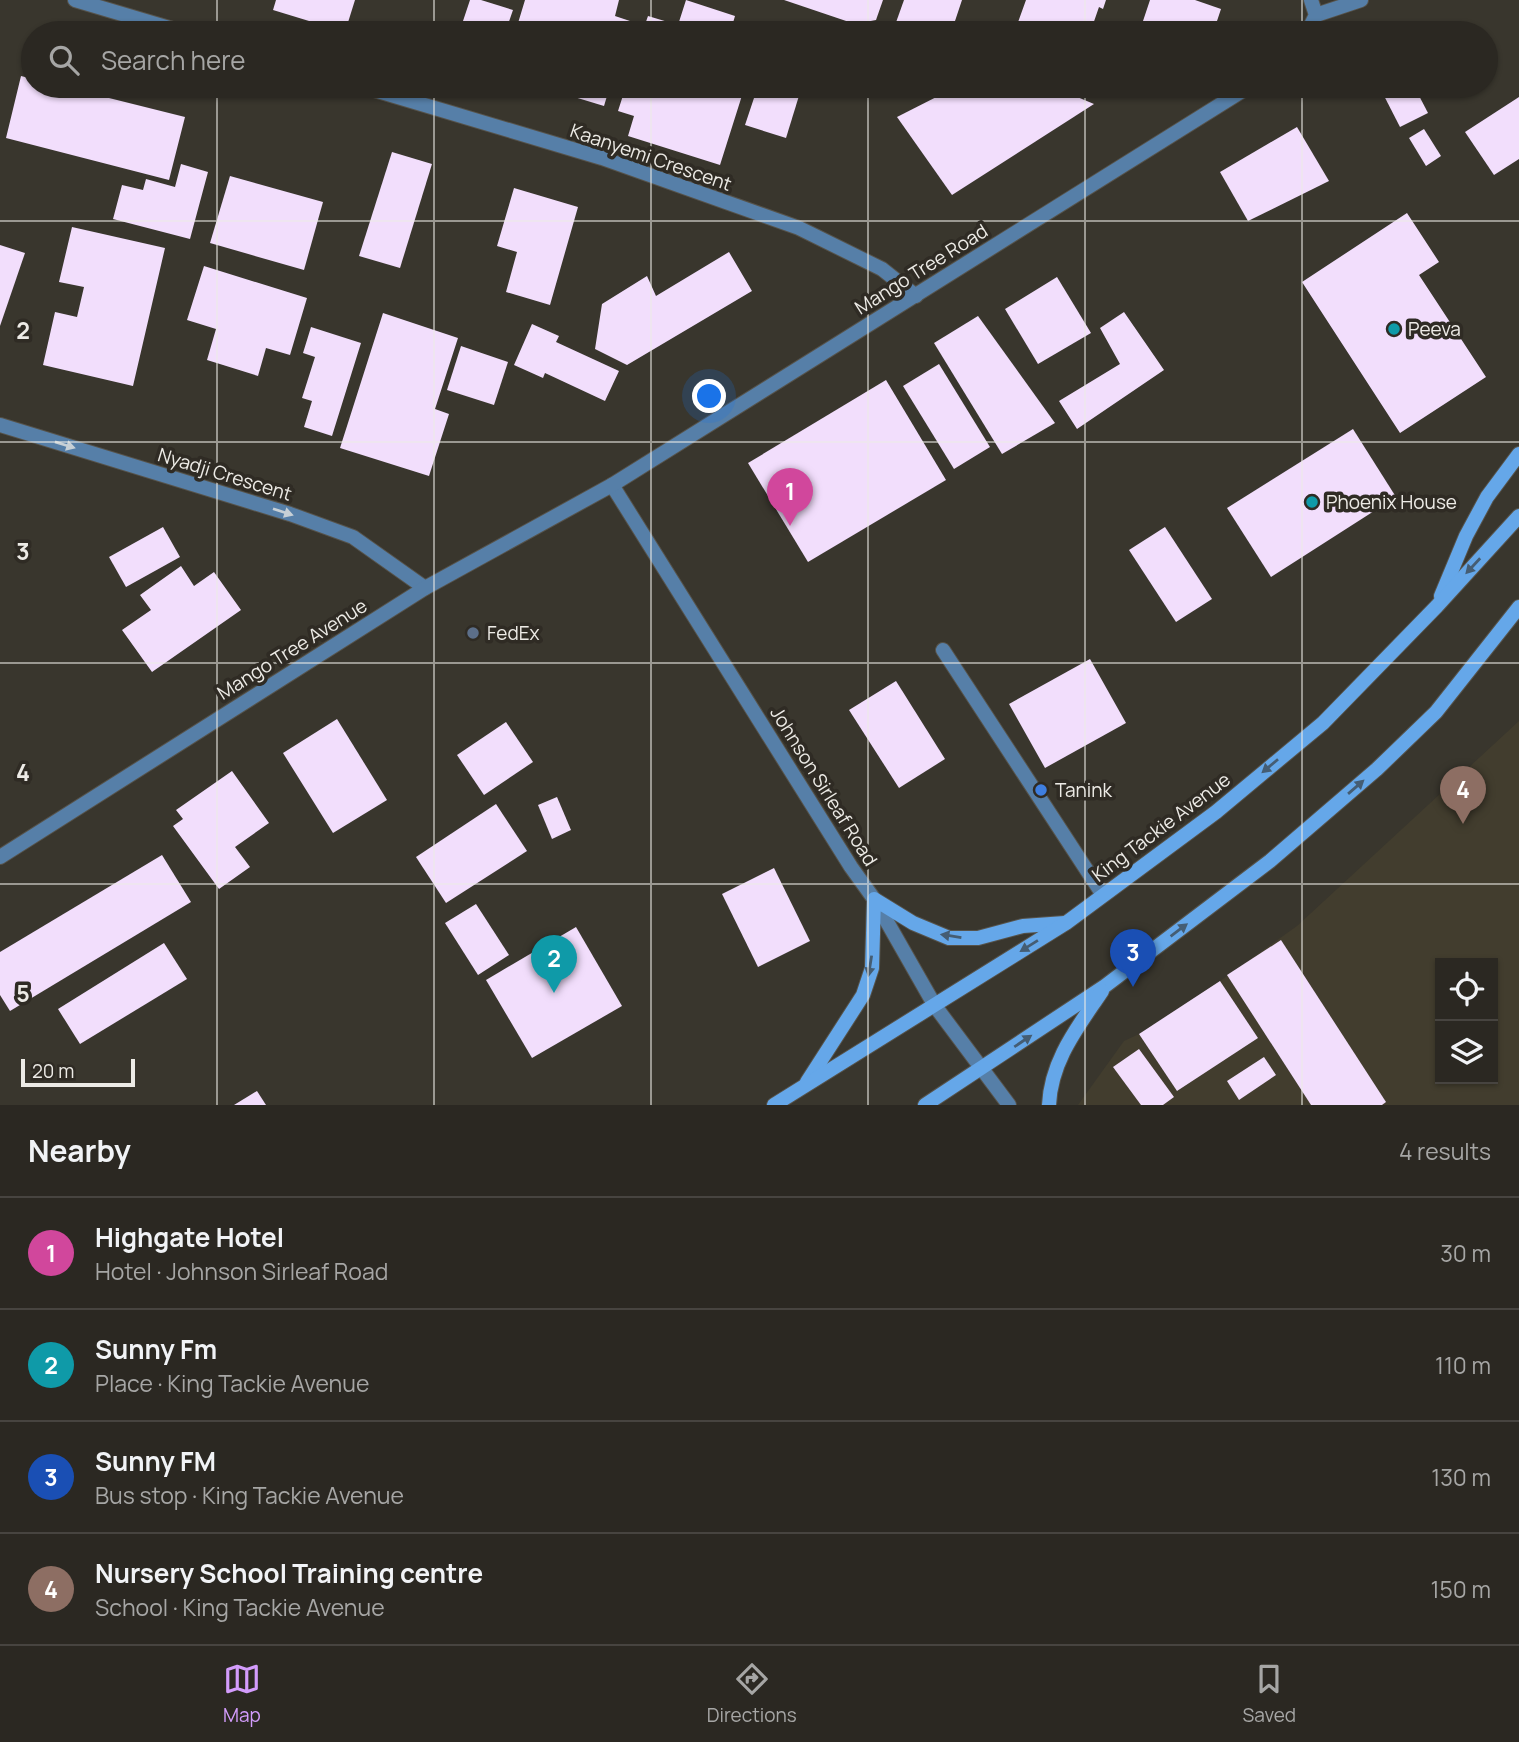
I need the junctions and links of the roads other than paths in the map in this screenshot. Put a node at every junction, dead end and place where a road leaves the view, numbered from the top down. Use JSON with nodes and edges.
{"nodes":[{"id":1,"x":75,"y":0,"type":"edge"},
{"id":2,"x":1311,"y":0,"type":"edge"},
{"id":3,"x":1361,"y":0,"type":"edge"},
{"id":4,"x":1316,"y":15,"type":"junction"},
{"id":5,"x":146,"y":21,"type":"edge"},
{"id":6,"x":1313,"y":21,"type":"edge"},
{"id":7,"x":401,"y":98,"type":"edge"},
{"id":8,"x":1231,"y":98,"type":"edge"},
{"id":9,"x":916,"y":296,"type":"junction"},
{"id":10,"x":0,"y":425,"type":"edge"},
{"id":11,"x":1519,"y":454,"type":"edge"},
{"id":12,"x":612,"y":485,"type":"junction"},
{"id":13,"x":1519,"y":516,"type":"edge"},
{"id":14,"x":425,"y":588,"type":"junction"},
{"id":15,"x":1437,"y":606,"type":"junction"},
{"id":16,"x":1519,"y":607,"type":"edge"},
{"id":17,"x":1519,"y":617,"type":"edge"},
{"id":18,"x":1499,"y":632,"type":"junction"},
{"id":19,"x":943,"y":650,"type":"dead end"},
{"id":20,"x":0,"y":857,"type":"edge"},
{"id":21,"x":1103,"y":895,"type":"junction"},
{"id":22,"x":874,"y":898,"type":"junction"},
{"id":23,"x":1066,"y":923,"type":"junction"},
{"id":24,"x":1105,"y":986,"type":"junction"},
{"id":25,"x":935,"y":1006,"type":"junction"},
{"id":26,"x":982,"y":1069,"type":"junction"},
{"id":27,"x":805,"y":1086,"type":"junction"},
{"id":28,"x":774,"y":1105,"type":"edge"},
{"id":29,"x":925,"y":1105,"type":"edge"},
{"id":30,"x":1009,"y":1105,"type":"edge"},
{"id":31,"x":1049,"y":1105,"type":"edge"}],
"edges":[{"from":1,"to":5,"type":"street"},
{"from":2,"to":4,"type":"street"},
{"from":3,"to":4,"type":"street"},
{"from":4,"to":6,"type":"street"},
{"from":7,"to":9,"type":"street","name":"Kaanyemi Crescent"},
{"from":8,"to":9,"type":"street","name":"Mango Tree Road"},
{"from":9,"to":12,"type":"street","name":"Mango Tree Road"},
{"from":10,"to":14,"type":"street","name":"Nyadji Crescent","one_way":true},
{"from":11,"to":15,"type":"main road"},
{"from":12,"to":14,"type":"street","name":"Mango Tree Avenue"},
{"from":12,"to":22,"type":"street","name":"Johnson Sirleaf Road"},
{"from":13,"to":15,"type":"main road","name":"King Tackie Avenue","one_way":true},
{"from":14,"to":20,"type":"street","name":"Mango Tree Avenue"},
{"from":15,"to":21,"type":"main road","name":"King Tackie Avenue","one_way":true},
{"from":16,"to":18,"type":"main road"},
{"from":17,"to":18,"type":"main road"},
{"from":24,"to":18,"type":"main road","one_way":true},
{"from":19,"to":21,"type":"street"},
{"from":21,"to":23,"type":"main road","name":"King Tackie Avenue"},
{"from":23,"to":22,"type":"main road","one_way":true},
{"from":22,"to":25,"type":"street","name":"Johnson Sirleaf Road"},
{"from":22,"to":27,"type":"main road","one_way":true},
{"from":23,"to":25,"type":"main road","name":"King Tackie Avenue","one_way":true},
{"from":26,"to":24,"type":"main road","one_way":true},
{"from":24,"to":31,"type":"main road"},
{"from":25,"to":26,"type":"street","name":"Johnson Sirleaf Road"},
{"from":25,"to":27,"type":"main road","name":"King Tackie Avenue"},
{"from":26,"to":29,"type":"main road"},
{"from":26,"to":30,"type":"street","name":"Johnson Sirleaf Road"},
{"from":27,"to":28,"type":"main road","name":"King Tackie Avenue"}]}
